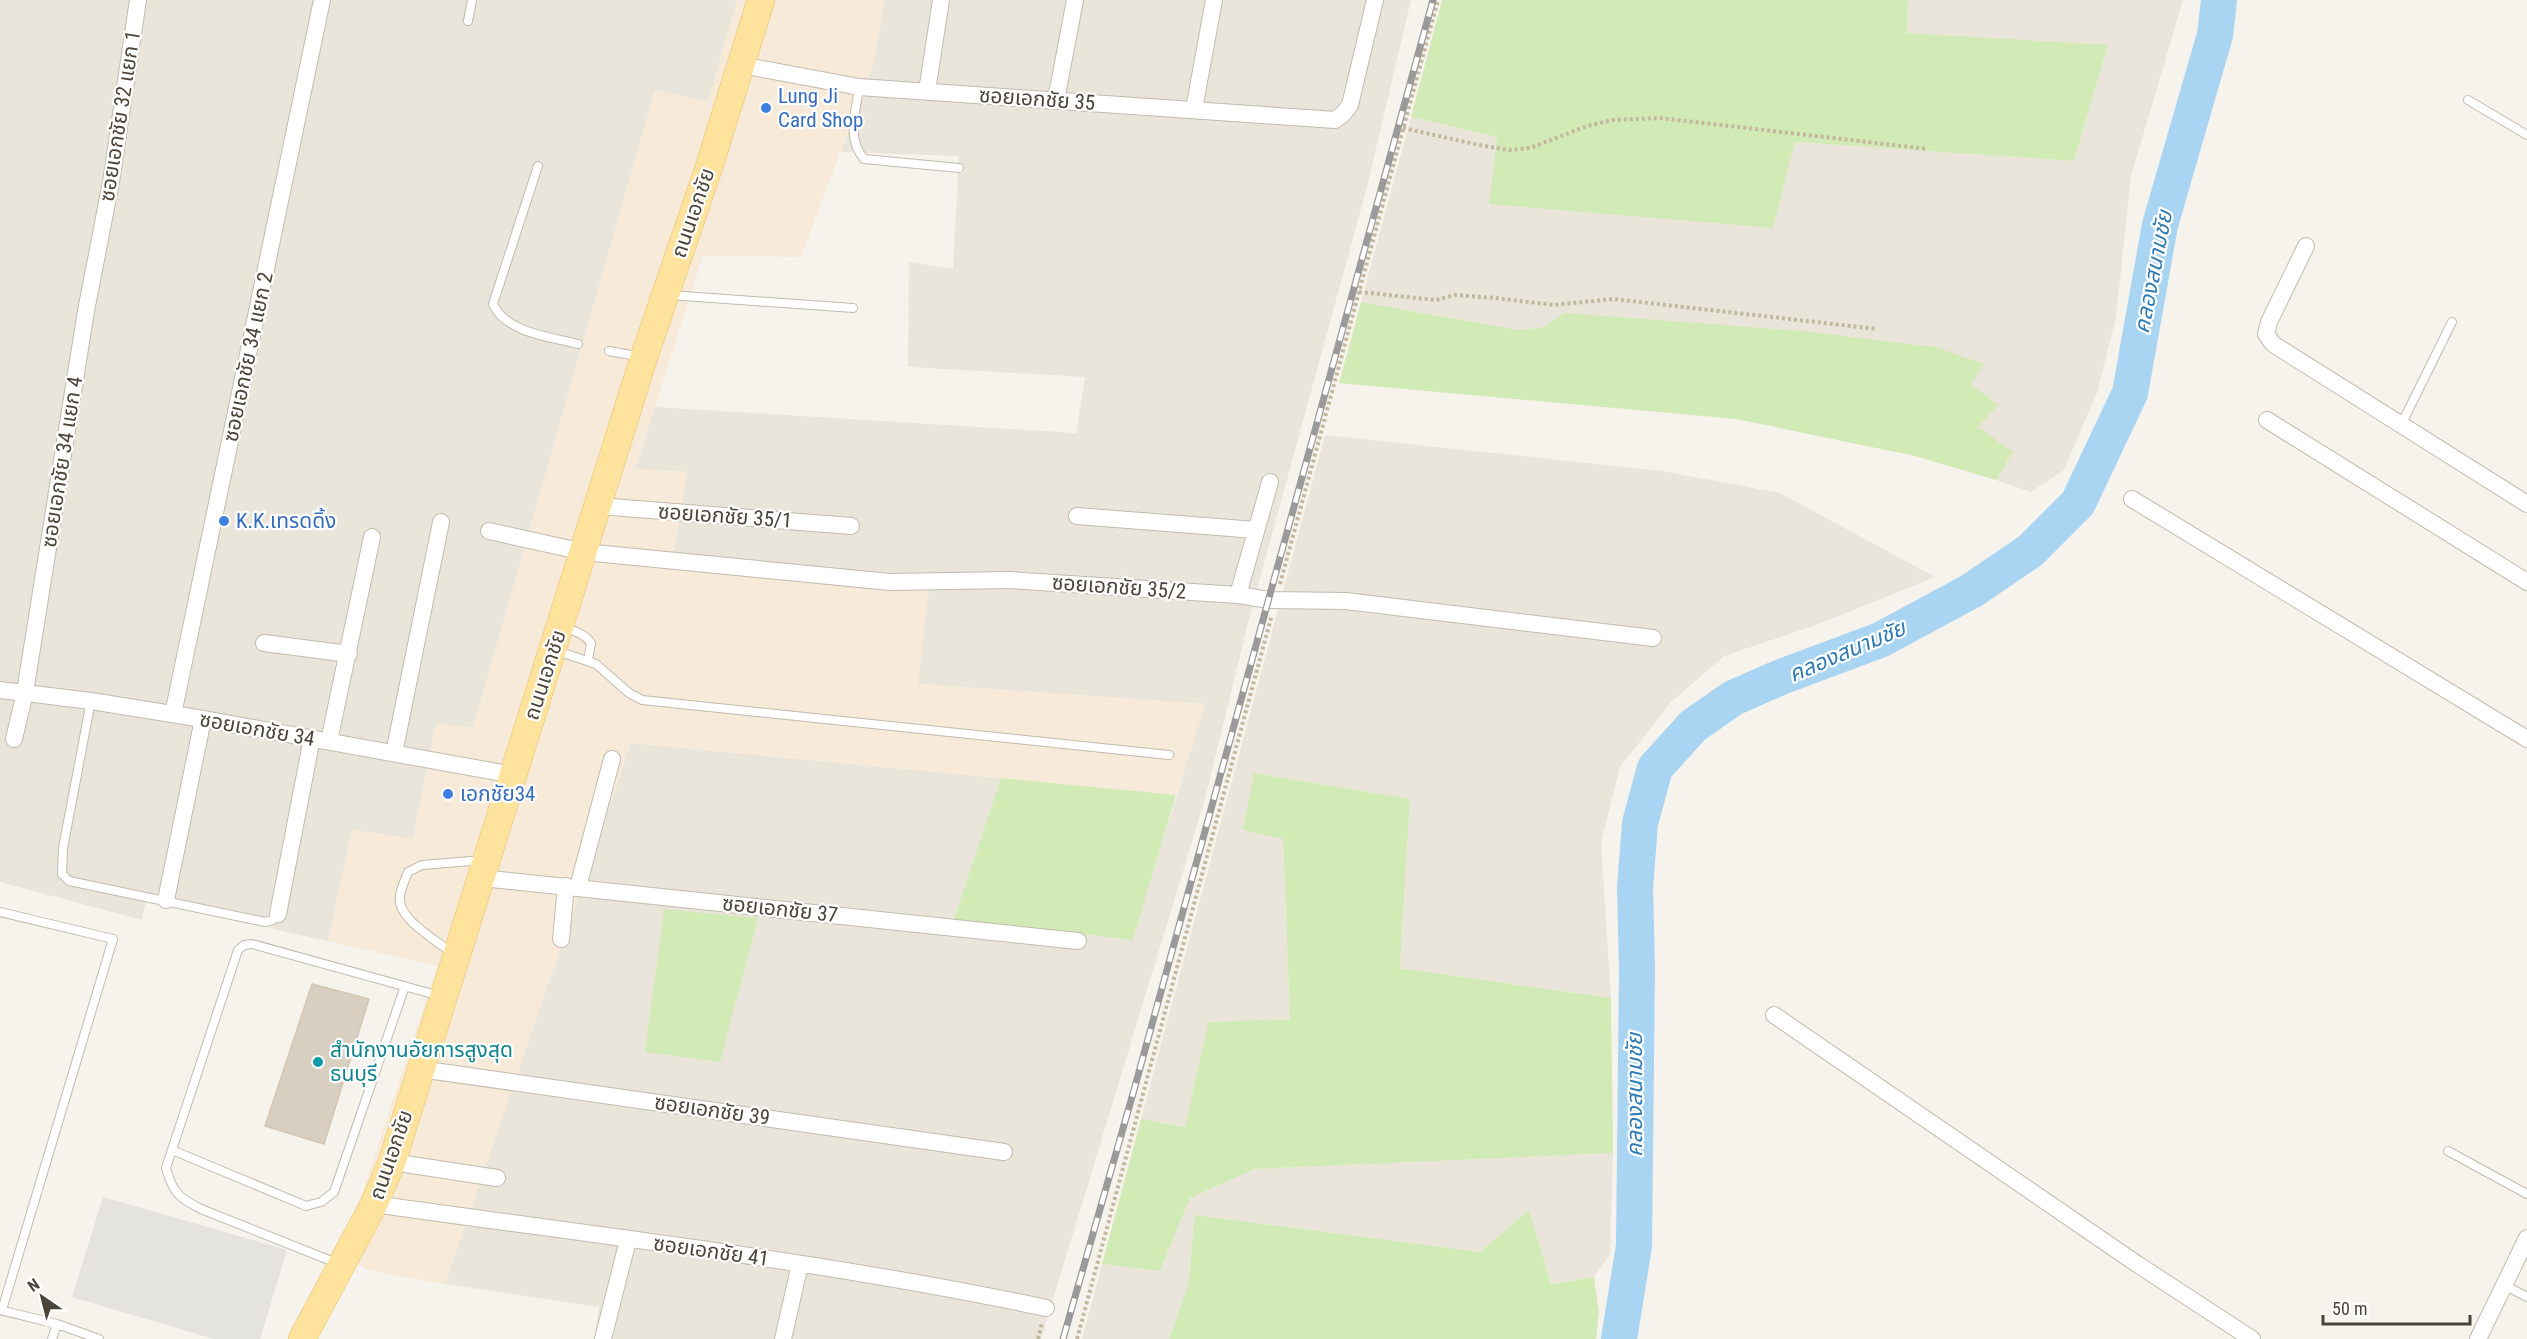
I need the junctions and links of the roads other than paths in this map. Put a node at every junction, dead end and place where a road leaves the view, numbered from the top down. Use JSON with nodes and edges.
{"nodes":[{"id":1,"x":138,"y":0,"type":"edge"},
{"id":2,"x":322,"y":0,"type":"edge"},
{"id":3,"x":472,"y":0,"type":"edge"},
{"id":4,"x":941,"y":0,"type":"edge"},
{"id":5,"x":1075,"y":0,"type":"edge"},
{"id":6,"x":1214,"y":0,"type":"edge"},
{"id":7,"x":1375,"y":0,"type":"edge"},
{"id":8,"x":757,"y":1,"type":"edge"},
{"id":9,"x":468,"y":21,"type":"dead end"},
{"id":10,"x":741,"y":65,"type":"junction"},
{"id":11,"x":859,"y":87,"type":"junction"},
{"id":12,"x":927,"y":91,"type":"junction"},
{"id":13,"x":1056,"y":100,"type":"junction"},
{"id":14,"x":2468,"y":100,"type":"dead end"},
{"id":15,"x":1194,"y":109,"type":"junction"},
{"id":16,"x":2527,"y":135,"type":"edge"},
{"id":17,"x":538,"y":166,"type":"dead end"},
{"id":18,"x":959,"y":168,"type":"dead end"},
{"id":19,"x":101,"y":232,"type":"joint"},
{"id":20,"x":2306,"y":246,"type":"dead end"},
{"id":21,"x":665,"y":294,"type":"junction"},
{"id":22,"x":853,"y":308,"type":"dead end"},
{"id":23,"x":2452,"y":322,"type":"dead end"},
{"id":24,"x":578,"y":344,"type":"dead end"},
{"id":25,"x":609,"y":351,"type":"dead end"},
{"id":26,"x":644,"y":357,"type":"junction"},
{"id":27,"x":2267,"y":420,"type":"dead end"},
{"id":28,"x":2402,"y":423,"type":"junction"},
{"id":29,"x":1270,"y":482,"type":"dead end"},
{"id":30,"x":2132,"y":499,"type":"dead end"},
{"id":31,"x":2527,"y":504,"type":"edge"},
{"id":32,"x":599,"y":506,"type":"junction"},
{"id":33,"x":1077,"y":516,"type":"dead end"},
{"id":34,"x":441,"y":522,"type":"dead end"},
{"id":35,"x":850,"y":526,"type":"dead end"},
{"id":36,"x":1256,"y":530,"type":"junction"},
{"id":37,"x":489,"y":531,"type":"dead end"},
{"id":38,"x":372,"y":537,"type":"dead end"},
{"id":39,"x":584,"y":552,"type":"junction"},
{"id":40,"x":2527,"y":582,"type":"edge"},
{"id":41,"x":1238,"y":595,"type":"junction"},
{"id":42,"x":1653,"y":638,"type":"dead end"},
{"id":43,"x":557,"y":639,"type":"junction"},
{"id":44,"x":264,"y":643,"type":"dead end"},
{"id":45,"x":349,"y":654,"type":"junction"},
{"id":46,"x":588,"y":660,"type":"junction"},
{"id":47,"x":0,"y":690,"type":"edge"},
{"id":48,"x":25,"y":692,"type":"junction"},
{"id":49,"x":91,"y":701,"type":"junction"},
{"id":50,"x":173,"y":714,"type":"junction"},
{"id":51,"x":203,"y":719,"type":"junction"},
{"id":52,"x":14,"y":739,"type":"dead end"},
{"id":53,"x":2527,"y":739,"type":"edge"},
{"id":54,"x":321,"y":740,"type":"junction"},
{"id":55,"x":394,"y":753,"type":"junction"},
{"id":56,"x":1169,"y":755,"type":"dead end"},
{"id":57,"x":612,"y":759,"type":"dead end"},
{"id":58,"x":513,"y":776,"type":"junction"},
{"id":59,"x":485,"y":868,"type":"junction"},
{"id":60,"x":572,"y":887,"type":"junction"},
{"id":61,"x":166,"y":900,"type":"junction"},
{"id":62,"x":0,"y":912,"type":"edge"},
{"id":63,"x":278,"y":914,"type":"joint"},
{"id":64,"x":561,"y":939,"type":"dead end"},
{"id":65,"x":1078,"y":941,"type":"dead end"},
{"id":66,"x":456,"y":956,"type":"junction"},
{"id":67,"x":405,"y":986,"type":"junction"},
{"id":68,"x":443,"y":997,"type":"junction"},
{"id":69,"x":1774,"y":1015,"type":"dead end"},
{"id":70,"x":420,"y":1069,"type":"junction"},
{"id":71,"x":172,"y":1150,"type":"junction"},
{"id":72,"x":2448,"y":1151,"type":"dead end"},
{"id":73,"x":1004,"y":1152,"type":"dead end"},
{"id":74,"x":392,"y":1162,"type":"junction"},
{"id":75,"x":497,"y":1178,"type":"dead end"},
{"id":76,"x":2527,"y":1194,"type":"edge"},
{"id":77,"x":374,"y":1204,"type":"junction"},
{"id":78,"x":2527,"y":1238,"type":"edge"},
{"id":79,"x":628,"y":1240,"type":"junction"},
{"id":80,"x":800,"y":1264,"type":"junction"},
{"id":81,"x":342,"y":1265,"type":"junction"},
{"id":82,"x":2504,"y":1285,"type":"junction"},
{"id":83,"x":2527,"y":1297,"type":"edge"},
{"id":84,"x":1046,"y":1308,"type":"dead end"},
{"id":85,"x":1,"y":1310,"type":"edge"},
{"id":86,"x":57,"y":1324,"type":"junction"},
{"id":87,"x":52,"y":1339,"type":"edge"},
{"id":88,"x":99,"y":1339,"type":"edge"},
{"id":89,"x":302,"y":1339,"type":"edge"},
{"id":90,"x":603,"y":1339,"type":"edge"},
{"id":91,"x":783,"y":1339,"type":"edge"},
{"id":92,"x":2252,"y":1339,"type":"edge"},
{"id":93,"x":2478,"y":1339,"type":"edge"}],
"edges":[{"from":1,"to":19,"type":"street","name":"ซอยเอกชัย 32 แยก 1"},
{"from":2,"to":50,"type":"street","name":"ซอยเอกชัย 34 แยก 2"},
{"from":3,"to":9,"type":"lane"},
{"from":4,"to":12,"type":"street"},
{"from":5,"to":13,"type":"street"},
{"from":6,"to":15,"type":"street"},
{"from":7,"to":15,"type":"street","name":"ซอยเอกชัย 35"},
{"from":8,"to":10,"type":"main road","name":"ถนนเอกชัย"},
{"from":10,"to":11,"type":"street","name":"ซอยเอกชัย 35"},
{"from":10,"to":21,"type":"main road","name":"ถนนเอกชัย"},
{"from":11,"to":12,"type":"street","name":"ซอยเอกชัย 35"},
{"from":11,"to":18,"type":"lane"},
{"from":12,"to":13,"type":"street","name":"ซอยเอกชัย 35"},
{"from":13,"to":15,"type":"street","name":"ซอยเอกชัย 35"},
{"from":14,"to":16,"type":"lane"},
{"from":17,"to":24,"type":"lane"},
{"from":19,"to":48,"type":"street","name":"ซอยเอกชัย 34 แยก 4"},
{"from":20,"to":28,"type":"street"},
{"from":21,"to":22,"type":"lane"},
{"from":21,"to":26,"type":"main road","name":"ถนนเอกชัย"},
{"from":23,"to":28,"type":"lane"},
{"from":25,"to":26,"type":"lane"},
{"from":26,"to":32,"type":"main road","name":"ถนนเอกชัย"},
{"from":27,"to":40,"type":"street"},
{"from":28,"to":31,"type":"street"},
{"from":29,"to":36,"type":"street"},
{"from":30,"to":53,"type":"street"},
{"from":32,"to":35,"type":"street","name":"ซอยเอกชัย 35/1"},
{"from":32,"to":39,"type":"main road","name":"ถนนเอกชัย"},
{"from":33,"to":36,"type":"street"},
{"from":34,"to":55,"type":"street"},
{"from":36,"to":41,"type":"street"},
{"from":37,"to":39,"type":"street","name":"ซอยเอกชัย 35/2"},
{"from":38,"to":45,"type":"street"},
{"from":39,"to":41,"type":"street","name":"ซอยเอกชัย 35/2"},
{"from":39,"to":43,"type":"main road","name":"ถนนเอกชัย"},
{"from":41,"to":42,"type":"street","name":"ซอยเอกชัย 35/2"},
{"from":43,"to":46,"type":"lane"},
{"from":43,"to":46,"type":"lane"},
{"from":43,"to":58,"type":"main road","name":"ถนนเอกชัย"},
{"from":44,"to":45,"type":"street"},
{"from":45,"to":54,"type":"street"},
{"from":46,"to":56,"type":"lane"},
{"from":47,"to":48,"type":"street","name":"ซอยเอกชัย 34"},
{"from":48,"to":49,"type":"street","name":"ซอยเอกชัย 34"},
{"from":48,"to":52,"type":"street","name":"ซอยเอกชัย 34 แยก 4"},
{"from":49,"to":50,"type":"street","name":"ซอยเอกชัย 34"},
{"from":49,"to":61,"type":"lane"},
{"from":50,"to":51,"type":"street","name":"ซอยเอกชัย 34"},
{"from":51,"to":54,"type":"street","name":"ซอยเอกชัย 34"},
{"from":51,"to":61,"type":"street"},
{"from":54,"to":55,"type":"street","name":"ซอยเอกชัย 34"},
{"from":54,"to":63,"type":"street"},
{"from":55,"to":58,"type":"street","name":"ซอยเอกชัย 34"},
{"from":57,"to":60,"type":"street"},
{"from":58,"to":59,"type":"main road","name":"ถนนเอกชัย"},
{"from":59,"to":60,"type":"street","name":"ซอยเอกชัย 37"},
{"from":59,"to":66,"type":"main road","name":"ถนนเอกชัย"},
{"from":59,"to":66,"type":"lane"},
{"from":60,"to":64,"type":"street"},
{"from":60,"to":65,"type":"street","name":"ซอยเอกชัย 37"},
{"from":61,"to":63,"type":"lane"},
{"from":62,"to":85,"type":"lane"},
{"from":66,"to":68,"type":"main road","name":"ถนนเอกชัย"},
{"from":67,"to":68,"type":"lane"},
{"from":67,"to":71,"type":"lane"},
{"from":67,"to":71,"type":"lane"},
{"from":68,"to":70,"type":"main road","name":"ถนนเอกชัย"},
{"from":69,"to":92,"type":"street"},
{"from":70,"to":73,"type":"street","name":"ซอยเอกชัย 39"},
{"from":70,"to":74,"type":"main road","name":"ถนนเอกชัย"},
{"from":71,"to":81,"type":"lane"},
{"from":72,"to":76,"type":"lane"},
{"from":74,"to":75,"type":"street"},
{"from":74,"to":77,"type":"main road","name":"ถนนเอกชัย"},
{"from":77,"to":79,"type":"street","name":"ซอยเอกชัย 41"},
{"from":77,"to":81,"type":"main road","name":"ถนนเอกชัย"},
{"from":78,"to":82,"type":"street"},
{"from":79,"to":80,"type":"street","name":"ซอยเอกชัย 41"},
{"from":79,"to":90,"type":"street"},
{"from":80,"to":84,"type":"street","name":"ซอยเอกชัย 41"},
{"from":80,"to":91,"type":"street"},
{"from":81,"to":89,"type":"main road","name":"ถนนเอกชัย"},
{"from":82,"to":83,"type":"lane"},
{"from":82,"to":93,"type":"street"},
{"from":85,"to":86,"type":"lane"},
{"from":86,"to":87,"type":"lane"},
{"from":86,"to":88,"type":"lane"}]}
